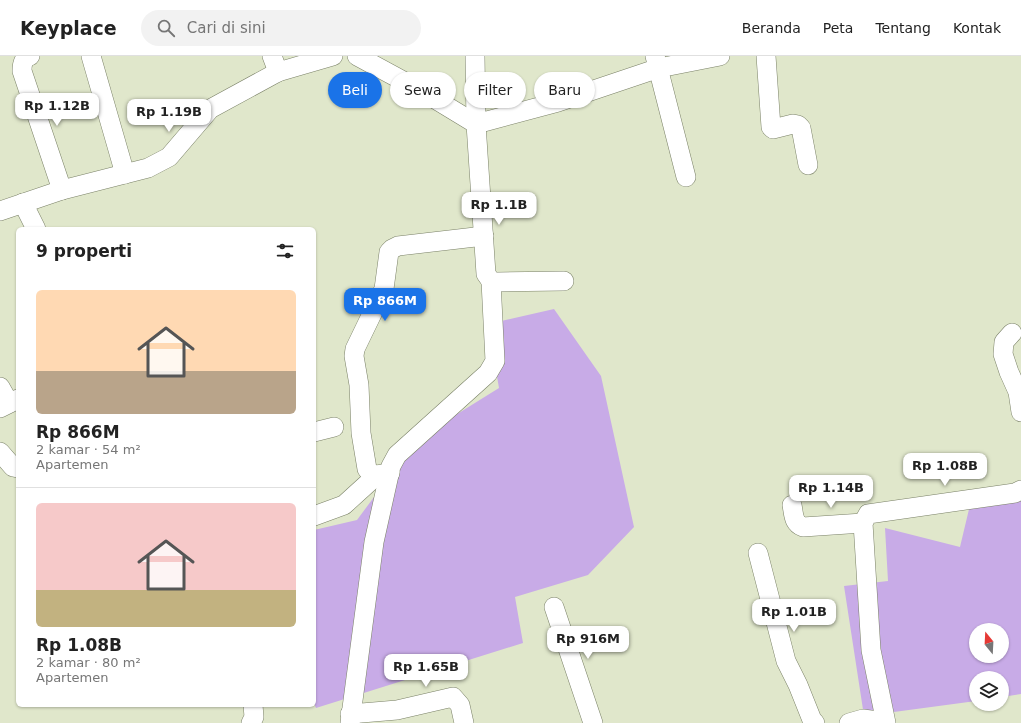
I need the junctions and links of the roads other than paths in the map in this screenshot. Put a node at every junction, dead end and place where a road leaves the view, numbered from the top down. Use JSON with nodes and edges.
{"nodes":[{"id":1,"x":30,"y":56,"type":"edge"},
{"id":2,"x":91,"y":56,"type":"edge"},
{"id":3,"x":332,"y":56,"type":"edge"},
{"id":4,"x":474,"y":56,"type":"edge"},
{"id":5,"x":720,"y":56,"type":"edge"},
{"id":6,"x":766,"y":56,"type":"edge"},
{"id":7,"x":363,"y":58,"type":"edge"},
{"id":8,"x":657,"y":62,"type":"edge"},
{"id":9,"x":275,"y":64,"type":"edge"},
{"id":10,"x":476,"y":124,"type":"junction"},
{"id":11,"x":808,"y":165,"type":"dead end"},
{"id":12,"x":125,"y":174,"type":"junction"},
{"id":13,"x":686,"y":177,"type":"dead end"},
{"id":14,"x":62,"y":190,"type":"junction"},
{"id":15,"x":24,"y":203,"type":"junction"},
{"id":16,"x":0,"y":211,"type":"edge"},
{"id":17,"x":35,"y":227,"type":"edge"},
{"id":18,"x":484,"y":236,"type":"junction"},
{"id":19,"x":491,"y":281,"type":"junction"},
{"id":20,"x":564,"y":281,"type":"dead end"},
{"id":21,"x":1012,"y":333,"type":"dead end"},
{"id":22,"x":0,"y":386,"type":"edge"},
{"id":23,"x":1020,"y":391,"type":"edge"},
{"id":24,"x":9,"y":403,"type":"edge"},
{"id":25,"x":1021,"y":412,"type":"edge"},
{"id":26,"x":334,"y":427,"type":"dead end"},
{"id":27,"x":316,"y":432,"type":"edge"},
{"id":28,"x":0,"y":452,"type":"edge"},
{"id":29,"x":16,"y":468,"type":"edge"},
{"id":30,"x":384,"y":474,"type":"junction"},
{"id":31,"x":1021,"y":490,"type":"edge"},
{"id":32,"x":792,"y":505,"type":"dead end"},
{"id":33,"x":316,"y":515,"type":"edge"},
{"id":34,"x":863,"y":522,"type":"junction"},
{"id":35,"x":758,"y":552,"type":"dead end"},
{"id":36,"x":554,"y":607,"type":"dead end"},
{"id":37,"x":253,"y":707,"type":"edge"},
{"id":38,"x":398,"y":717,"type":"edge"},
{"id":39,"x":350,"y":719,"type":"edge"},
{"id":40,"x":885,"y":722,"type":"edge"},
{"id":41,"x":251,"y":723,"type":"edge"},
{"id":42,"x":464,"y":723,"type":"edge"},
{"id":43,"x":593,"y":723,"type":"edge"},
{"id":44,"x":815,"y":723,"type":"edge"},
{"id":45,"x":849,"y":723,"type":"edge"}],
"edges":[{"from":1,"to":14,"type":"street"},
{"from":2,"to":12,"type":"street"},
{"from":3,"to":9,"type":"street"},
{"from":4,"to":10,"type":"street"},
{"from":5,"to":8,"type":"street"},
{"from":6,"to":11,"type":"street"},
{"from":7,"to":10,"type":"street"},
{"from":8,"to":10,"type":"street"},
{"from":8,"to":13,"type":"street"},
{"from":9,"to":12,"type":"street"},
{"from":10,"to":18,"type":"street"},
{"from":12,"to":14,"type":"street"},
{"from":14,"to":15,"type":"street"},
{"from":15,"to":16,"type":"street"},
{"from":15,"to":17,"type":"street"},
{"from":18,"to":19,"type":"street"},
{"from":18,"to":30,"type":"street"},
{"from":19,"to":20,"type":"street"},
{"from":19,"to":30,"type":"street"},
{"from":21,"to":23,"type":"street"},
{"from":22,"to":24,"type":"street"},
{"from":23,"to":25,"type":"street"},
{"from":26,"to":27,"type":"street"},
{"from":28,"to":29,"type":"street"},
{"from":30,"to":33,"type":"street"},
{"from":30,"to":39,"type":"street"},
{"from":31,"to":34,"type":"street"},
{"from":32,"to":34,"type":"street"},
{"from":34,"to":40,"type":"street"},
{"from":35,"to":44,"type":"street"},
{"from":36,"to":43,"type":"street"},
{"from":37,"to":41,"type":"street"},
{"from":38,"to":39,"type":"street"},
{"from":38,"to":42,"type":"street"},
{"from":40,"to":45,"type":"street"}]}
